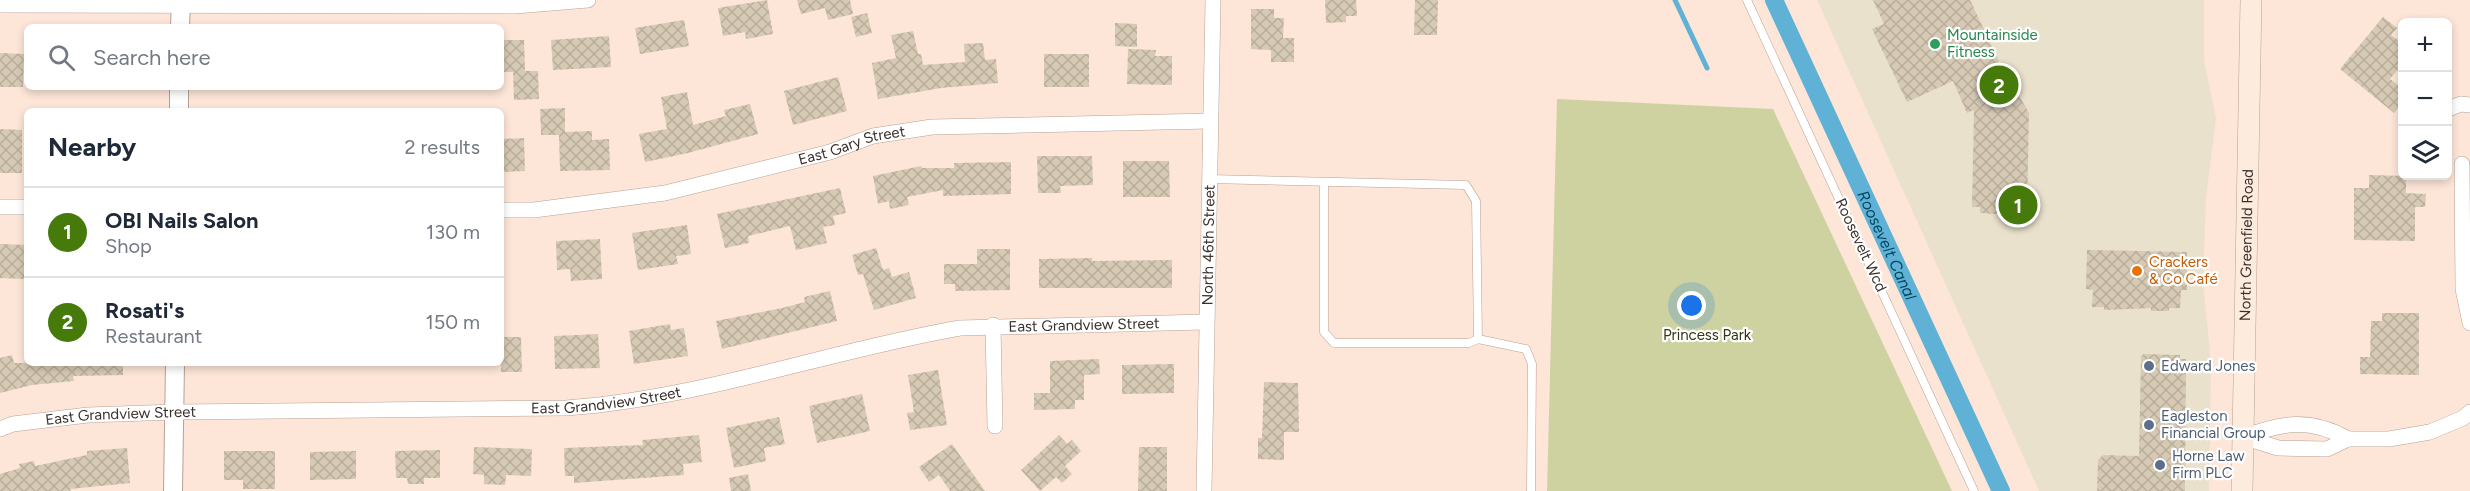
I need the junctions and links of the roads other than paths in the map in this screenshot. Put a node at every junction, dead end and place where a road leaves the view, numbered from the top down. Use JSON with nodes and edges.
{"nodes":[{"id":1,"x":588,"y":0,"type":"edge"},
{"id":2,"x":1213,"y":0,"type":"edge"},
{"id":3,"x":1747,"y":0,"type":"edge"},
{"id":4,"x":2252,"y":0,"type":"edge"},
{"id":5,"x":181,"y":3,"type":"edge"},
{"id":6,"x":0,"y":5,"type":"edge"},
{"id":7,"x":180,"y":24,"type":"edge"},
{"id":8,"x":179,"y":90,"type":"edge"},
{"id":9,"x":2470,"y":105,"type":"edge"},
{"id":10,"x":2452,"y":107,"type":"edge"},
{"id":11,"x":179,"y":108,"type":"edge"},
{"id":12,"x":1210,"y":120,"type":"junction"},
{"id":13,"x":2460,"y":162,"type":"edge"},
{"id":14,"x":1208,"y":179,"type":"junction"},
{"id":15,"x":1324,"y":182,"type":"junction"},
{"id":16,"x":0,"y":207,"type":"edge"},
{"id":17,"x":24,"y":207,"type":"edge"},
{"id":18,"x":504,"y":210,"type":"edge"},
{"id":19,"x":1205,"y":322,"type":"junction"},
{"id":20,"x":2470,"y":323,"type":"edge"},
{"id":21,"x":993,"y":325,"type":"junction"},
{"id":22,"x":1479,"y":339,"type":"junction"},
{"id":23,"x":176,"y":366,"type":"edge"},
{"id":24,"x":175,"y":411,"type":"junction"},
{"id":25,"x":2470,"y":412,"type":"edge"},
{"id":26,"x":995,"y":426,"type":"dead end"},
{"id":27,"x":0,"y":429,"type":"edge"},
{"id":28,"x":2243,"y":437,"type":"junction"},
{"id":29,"x":2348,"y":439,"type":"junction"},
{"id":30,"x":173,"y":491,"type":"edge"},
{"id":31,"x":1204,"y":491,"type":"edge"},
{"id":32,"x":1531,"y":491,"type":"edge"},
{"id":33,"x":1974,"y":491,"type":"edge"},
{"id":34,"x":2242,"y":491,"type":"edge"}],
"edges":[{"from":1,"to":5,"type":"street"},
{"from":2,"to":12,"type":"street","name":"North 46th Street"},
{"from":3,"to":33,"type":"lane","name":"Roosevelt Wcd"},
{"from":4,"to":28,"type":"main road","name":"North Greenfield Road"},
{"from":5,"to":6,"type":"street"},
{"from":5,"to":7,"type":"street"},
{"from":8,"to":11,"type":"street"},
{"from":9,"to":10,"type":"street"},
{"from":12,"to":14,"type":"street","name":"North 46th Street"},
{"from":12,"to":18,"type":"street","name":"East Gary Street"},
{"from":13,"to":20,"type":"street"},
{"from":14,"to":15,"type":"lane"},
{"from":14,"to":19,"type":"street","name":"North 46th Street"},
{"from":15,"to":22,"type":"lane"},
{"from":15,"to":22,"type":"lane"},
{"from":16,"to":17,"type":"street"},
{"from":19,"to":21,"type":"street","name":"East Grandview Street"},
{"from":19,"to":31,"type":"street","name":"North 46th Street"},
{"from":21,"to":24,"type":"street","name":"East Grandview Street"},
{"from":21,"to":26,"type":"street"},
{"from":22,"to":32,"type":"lane"},
{"from":23,"to":24,"type":"street"},
{"from":24,"to":27,"type":"street","name":"East Grandview Street"},
{"from":24,"to":30,"type":"street"},
{"from":25,"to":29,"type":"street"},
{"from":28,"to":29,"type":"street"},
{"from":28,"to":29,"type":"street"},
{"from":28,"to":34,"type":"main road","name":"North Greenfield Road"}]}
